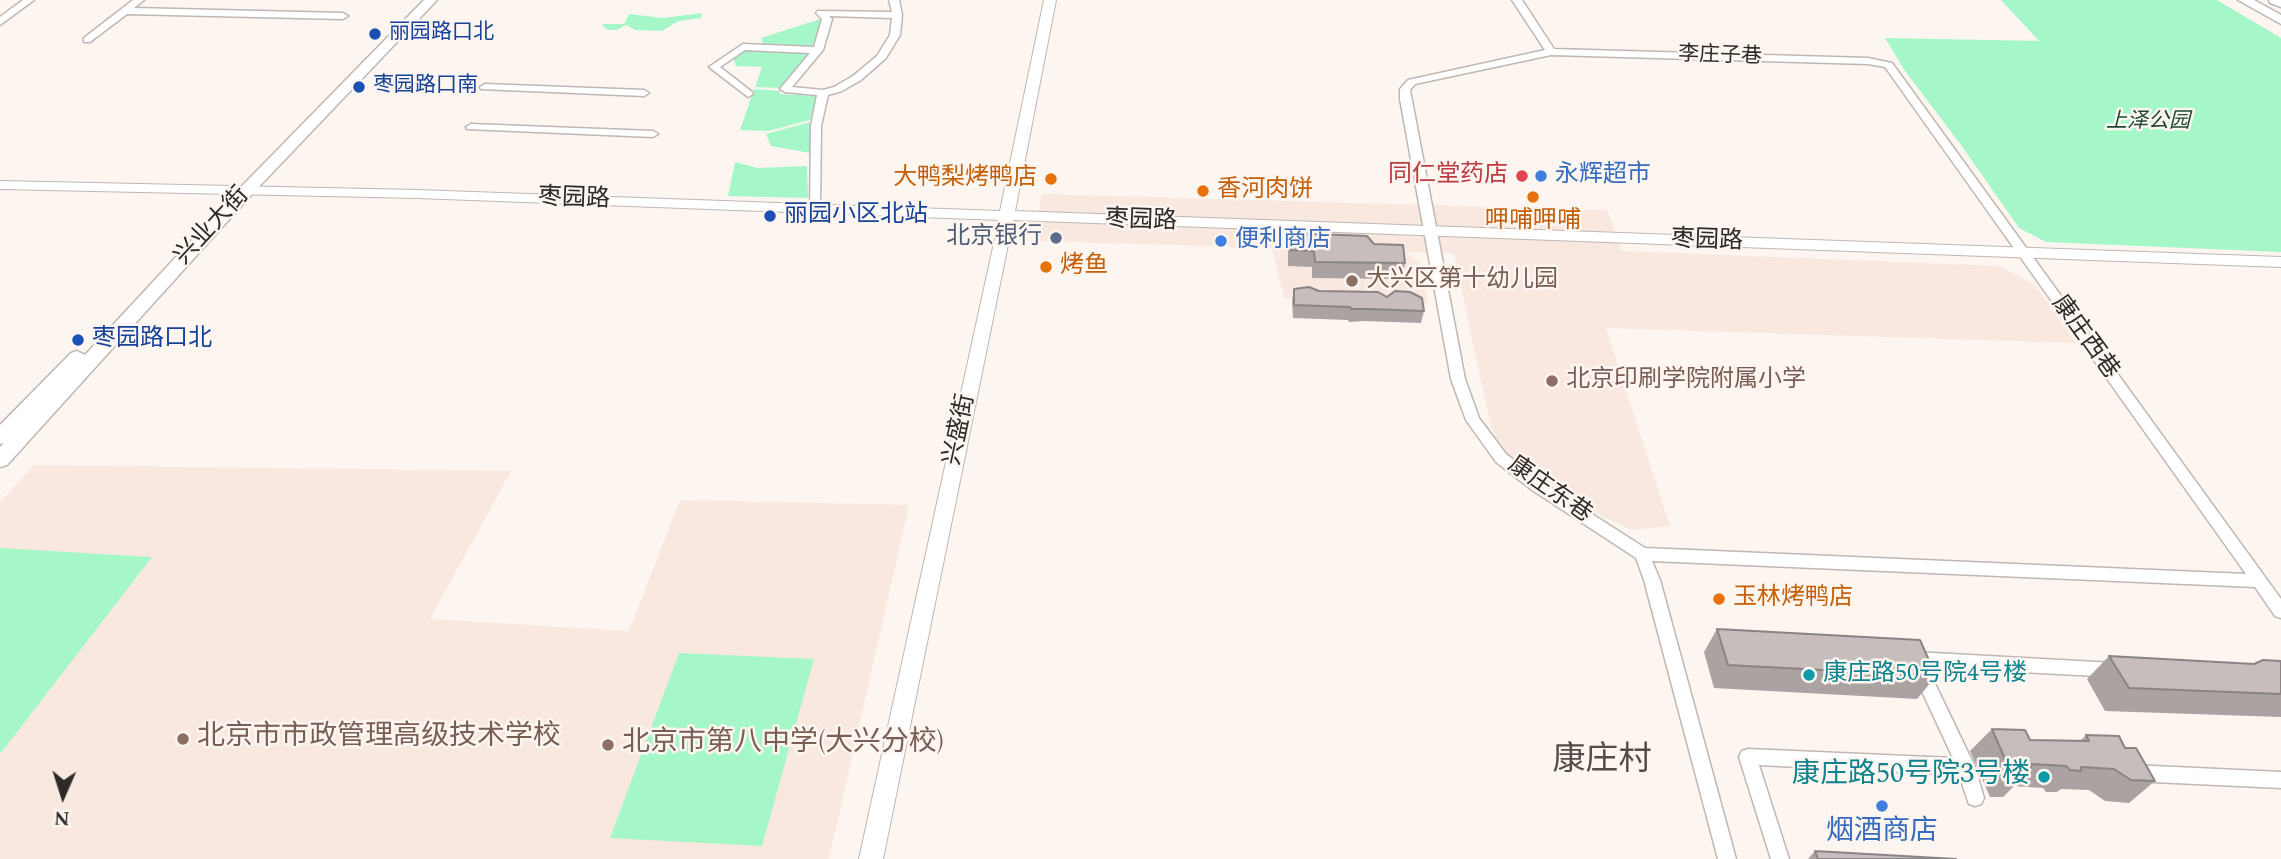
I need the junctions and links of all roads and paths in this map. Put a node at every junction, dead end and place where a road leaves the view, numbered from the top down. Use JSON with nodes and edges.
{"nodes":[{"id":1,"x":29,"y":0,"type":"edge"},
{"id":2,"x":139,"y":0,"type":"edge"},
{"id":3,"x":250,"y":0,"type":"edge"},
{"id":4,"x":418,"y":0,"type":"edge"},
{"id":5,"x":430,"y":0,"type":"edge"},
{"id":6,"x":894,"y":0,"type":"edge"},
{"id":7,"x":1050,"y":0,"type":"edge"},
{"id":8,"x":1517,"y":0,"type":"edge"},
{"id":9,"x":2244,"y":0,"type":"edge"},
{"id":10,"x":2275,"y":0,"type":"edge"},
{"id":11,"x":2281,"y":3,"type":"edge"},
{"id":12,"x":125,"y":11,"type":"junction"},
{"id":13,"x":234,"y":13,"type":"junction"},
{"id":14,"x":897,"y":15,"type":"junction"},
{"id":15,"x":343,"y":16,"type":"dead end"},
{"id":16,"x":2281,"y":20,"type":"edge"},
{"id":17,"x":0,"y":22,"type":"edge"},
{"id":18,"x":87,"y":40,"type":"dead end"},
{"id":19,"x":818,"y":50,"type":"junction"},
{"id":20,"x":1552,"y":52,"type":"junction"},
{"id":21,"x":1888,"y":65,"type":"joint"},
{"id":22,"x":485,"y":88,"type":"dead end"},
{"id":23,"x":645,"y":93,"type":"dead end"},
{"id":24,"x":823,"y":93,"type":"junction"},
{"id":25,"x":748,"y":94,"type":"dead end"},
{"id":26,"x":471,"y":127,"type":"dead end"},
{"id":27,"x":653,"y":134,"type":"dead end"},
{"id":28,"x":0,"y":185,"type":"edge"},
{"id":29,"x":240,"y":189,"type":"junction"},
{"id":30,"x":814,"y":209,"type":"junction"},
{"id":31,"x":1006,"y":216,"type":"junction"},
{"id":32,"x":1429,"y":233,"type":"junction"},
{"id":33,"x":2023,"y":253,"type":"junction"},
{"id":34,"x":2281,"y":262,"type":"edge"},
{"id":35,"x":0,"y":437,"type":"edge"},
{"id":36,"x":0,"y":460,"type":"edge"},
{"id":37,"x":1642,"y":554,"type":"junction"},
{"id":38,"x":2259,"y":581,"type":"junction"},
{"id":39,"x":2281,"y":611,"type":"edge"},
{"id":40,"x":2133,"y":671,"type":"edge"},
{"id":41,"x":1966,"y":767,"type":"junction"},
{"id":42,"x":2122,"y":772,"type":"edge"},
{"id":43,"x":2281,"y":780,"type":"edge"},
{"id":44,"x":1975,"y":798,"type":"dead end"},
{"id":45,"x":871,"y":859,"type":"edge"},
{"id":46,"x":1727,"y":859,"type":"edge"},
{"id":47,"x":1780,"y":859,"type":"edge"}],
"edges":[{"from":1,"to":17,"type":"street"},
{"from":2,"to":12,"type":"street"},
{"from":3,"to":13,"type":"street"},
{"from":4,"to":29,"type":"main road","name":"兴业大街"},
{"from":5,"to":29,"type":"main road","name":"兴业大街"},
{"from":6,"to":14,"type":"street"},
{"from":7,"to":31,"type":"street","name":"兴盛街"},
{"from":8,"to":20,"type":"street"},
{"from":9,"to":16,"type":"main road"},
{"from":10,"to":11,"type":"main road"},
{"from":12,"to":13,"type":"street"},
{"from":12,"to":18,"type":"street"},
{"from":13,"to":15,"type":"street"},
{"from":14,"to":19,"type":"street"},
{"from":14,"to":24,"type":"street"},
{"from":19,"to":24,"type":"street"},
{"from":19,"to":25,"type":"street"},
{"from":20,"to":21,"type":"street","name":"李庄子巷"},
{"from":20,"to":32,"type":"street","name":"康庄东巷"},
{"from":21,"to":33,"type":"street","name":"康庄西巷"},
{"from":22,"to":23,"type":"street"},
{"from":24,"to":30,"type":"street"},
{"from":26,"to":27,"type":"street"},
{"from":28,"to":29,"type":"street","name":"枣园路"},
{"from":29,"to":30,"type":"street","name":"枣园路"},
{"from":29,"to":35,"type":"main road","name":"兴业大街"},
{"from":29,"to":36,"type":"main road","name":"兴业大街"},
{"from":30,"to":31,"type":"street","name":"枣园路"},
{"from":31,"to":32,"type":"street","name":"枣园路"},
{"from":31,"to":45,"type":"street","name":"兴盛街"},
{"from":32,"to":33,"type":"street","name":"枣园路"},
{"from":32,"to":37,"type":"street","name":"康庄东巷"},
{"from":33,"to":34,"type":"street","name":"枣园路"},
{"from":33,"to":38,"type":"street","name":"康庄西巷"},
{"from":37,"to":38,"type":"street"},
{"from":37,"to":46,"type":"street"},
{"from":38,"to":39,"type":"street","name":"康庄西巷"},
{"from":40,"to":41,"type":"street"},
{"from":41,"to":44,"type":"street"},
{"from":41,"to":47,"type":"street"},
{"from":42,"to":43,"type":"street"}]}
